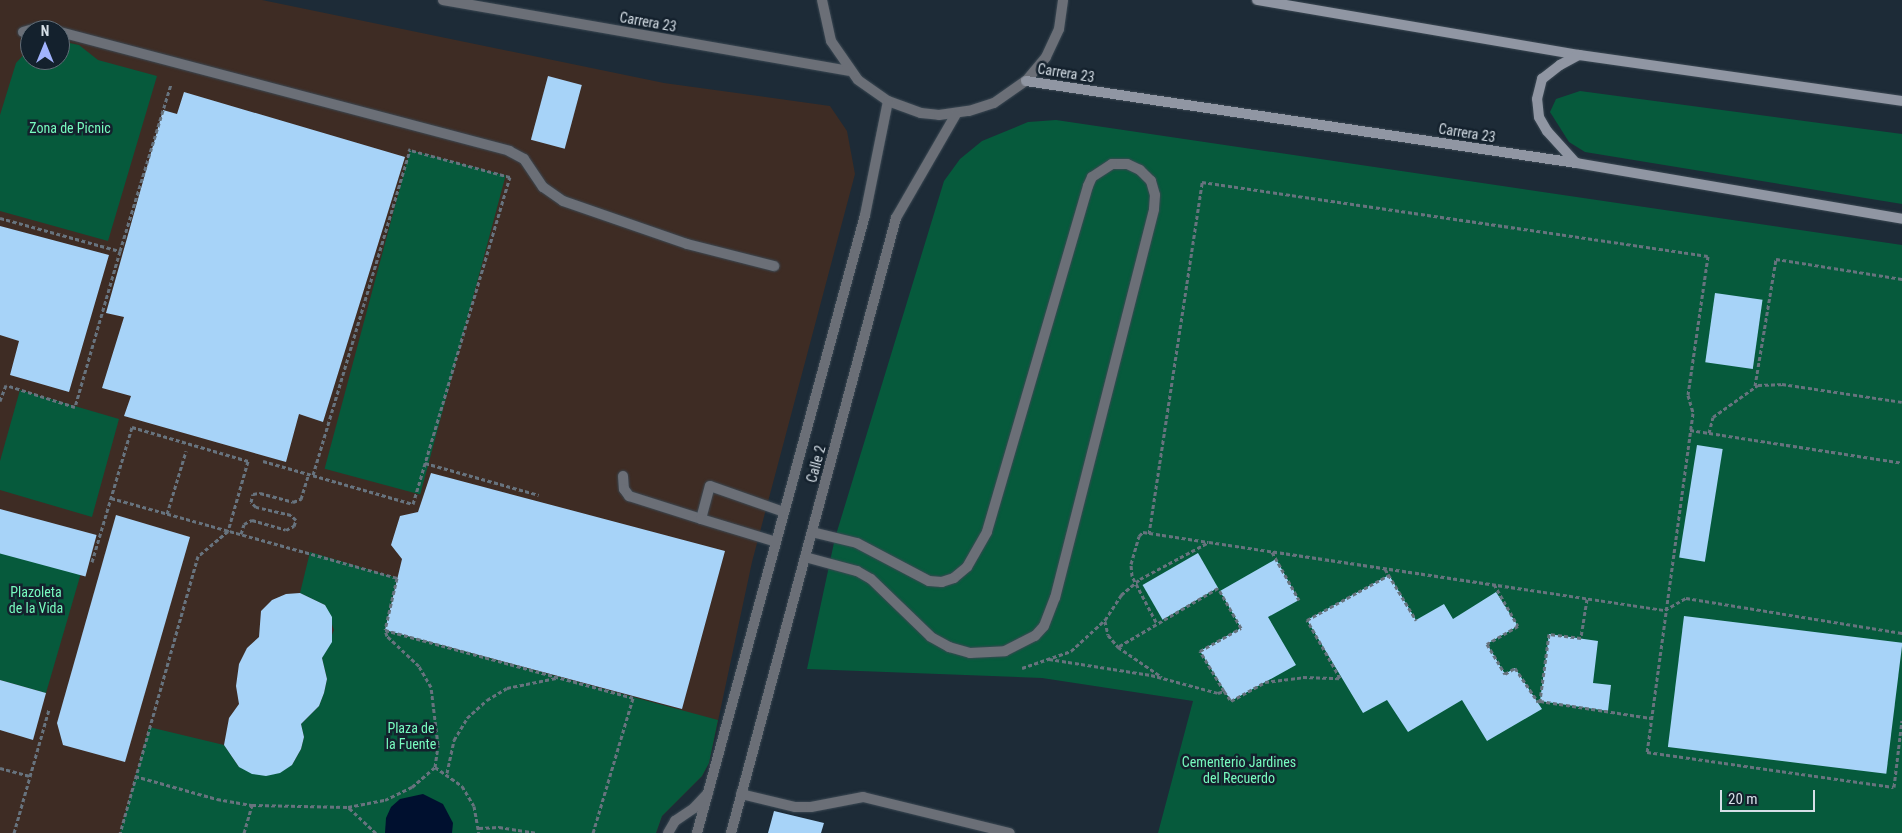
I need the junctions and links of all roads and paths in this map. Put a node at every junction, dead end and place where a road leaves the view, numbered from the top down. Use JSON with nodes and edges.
{"nodes":[{"id":1,"x":443,"y":0,"type":"edge"},
{"id":2,"x":822,"y":0,"type":"edge"},
{"id":3,"x":1063,"y":0,"type":"edge"},
{"id":4,"x":1257,"y":0,"type":"edge"},
{"id":5,"x":70,"y":35,"type":"edge"},
{"id":6,"x":1579,"y":55,"type":"junction"},
{"id":7,"x":849,"y":71,"type":"junction"},
{"id":8,"x":1026,"y":81,"type":"junction"},
{"id":9,"x":179,"y":83,"type":"dead end"},
{"id":10,"x":1902,"y":101,"type":"edge"},
{"id":11,"x":888,"y":102,"type":"junction"},
{"id":12,"x":956,"y":114,"type":"junction"},
{"id":13,"x":401,"y":147,"type":"dead end"},
{"id":14,"x":410,"y":150,"type":"junction"},
{"id":15,"x":1576,"y":163,"type":"junction"},
{"id":16,"x":0,"y":218,"type":"edge"},
{"id":17,"x":1902,"y":219,"type":"edge"},
{"id":18,"x":120,"y":251,"type":"junction"},
{"id":19,"x":774,"y":266,"type":"dead end"},
{"id":20,"x":1902,"y":278,"type":"edge"},
{"id":21,"x":1755,"y":386,"type":"junction"},
{"id":22,"x":0,"y":400,"type":"edge"},
{"id":23,"x":1902,"y":402,"type":"edge"},
{"id":24,"x":1690,"y":430,"type":"junction"},
{"id":25,"x":1709,"y":433,"type":"junction"},
{"id":26,"x":186,"y":451,"type":"dead end"},
{"id":27,"x":263,"y":461,"type":"dead end"},
{"id":28,"x":425,"y":463,"type":"junction"},
{"id":29,"x":1902,"y":463,"type":"edge"},
{"id":30,"x":311,"y":474,"type":"junction"},
{"id":31,"x":623,"y":476,"type":"dead end"},
{"id":32,"x":540,"y":495,"type":"dead end"},
{"id":33,"x":111,"y":498,"type":"junction"},
{"id":34,"x":784,"y":512,"type":"junction"},
{"id":35,"x":168,"y":514,"type":"junction"},
{"id":36,"x":700,"y":519,"type":"junction"},
{"id":37,"x":228,"y":531,"type":"junction"},
{"id":38,"x":812,"y":532,"type":"junction"},
{"id":39,"x":241,"y":534,"type":"junction"},
{"id":40,"x":1149,"y":534,"type":"junction"},
{"id":41,"x":776,"y":542,"type":"junction"},
{"id":42,"x":1209,"y":542,"type":"junction"},
{"id":43,"x":1272,"y":551,"type":"junction"},
{"id":44,"x":805,"y":557,"type":"junction"},
{"id":45,"x":92,"y":562,"type":"dead end"},
{"id":46,"x":1384,"y":568,"type":"junction"},
{"id":47,"x":1388,"y":575,"type":"junction"},
{"id":48,"x":1135,"y":584,"type":"junction"},
{"id":49,"x":1494,"y":584,"type":"junction"},
{"id":50,"x":1587,"y":599,"type":"junction"},
{"id":51,"x":1299,"y":600,"type":"dead end"},
{"id":52,"x":1665,"y":610,"type":"junction"},
{"id":53,"x":1105,"y":620,"type":"junction"},
{"id":54,"x":1416,"y":620,"type":"dead end"},
{"id":55,"x":1156,"y":622,"type":"junction"},
{"id":56,"x":384,"y":630,"type":"junction"},
{"id":57,"x":1902,"y":633,"type":"edge"},
{"id":58,"x":1118,"y":647,"type":"junction"},
{"id":59,"x":1048,"y":659,"type":"junction"},
{"id":60,"x":1016,"y":670,"type":"dead end"},
{"id":61,"x":558,"y":678,"type":"junction"},
{"id":62,"x":1168,"y":680,"type":"junction"},
{"id":63,"x":1224,"y":691,"type":"junction"},
{"id":64,"x":1540,"y":701,"type":"junction"},
{"id":65,"x":49,"y":709,"type":"dead end"},
{"id":66,"x":1651,"y":718,"type":"junction"},
{"id":67,"x":1902,"y":720,"type":"edge"},
{"id":68,"x":1900,"y":751,"type":"edge"},
{"id":69,"x":435,"y":767,"type":"junction"},
{"id":70,"x":0,"y":768,"type":"edge"},
{"id":71,"x":447,"y":773,"type":"junction"},
{"id":72,"x":29,"y":776,"type":"junction"},
{"id":73,"x":135,"y":776,"type":"junction"},
{"id":74,"x":708,"y":793,"type":"junction"},
{"id":75,"x":742,"y":794,"type":"junction"},
{"id":76,"x":252,"y":805,"type":"junction"},
{"id":77,"x":348,"y":807,"type":"junction"},
{"id":78,"x":479,"y":828,"type":"junction"},
{"id":79,"x":14,"y":833,"type":"edge"},
{"id":80,"x":120,"y":833,"type":"edge"},
{"id":81,"x":244,"y":833,"type":"edge"},
{"id":82,"x":376,"y":833,"type":"edge"},
{"id":83,"x":479,"y":833,"type":"edge"},
{"id":84,"x":538,"y":833,"type":"edge"},
{"id":85,"x":593,"y":833,"type":"edge"},
{"id":86,"x":668,"y":833,"type":"edge"},
{"id":87,"x":697,"y":833,"type":"edge"},
{"id":88,"x":731,"y":833,"type":"edge"},
{"id":89,"x":1010,"y":833,"type":"edge"}],
"edges":[{"from":1,"to":7,"type":"street","name":"Carrera 23"},
{"from":2,"to":7,"type":"street"},
{"from":3,"to":8,"type":"street"},
{"from":4,"to":6,"type":"main road"},
{"from":5,"to":19,"type":"street"},
{"from":6,"to":10,"type":"main road"},
{"from":6,"to":15,"type":"main road"},
{"from":7,"to":11,"type":"street"},
{"from":8,"to":12,"type":"street"},
{"from":8,"to":15,"type":"main road","name":"Carrera 23"},
{"from":9,"to":18,"type":"path"},
{"from":11,"to":12,"type":"street"},
{"from":11,"to":34,"type":"street","name":"Calle 2"},
{"from":12,"to":38,"type":"street","name":"Calle 2"},
{"from":13,"to":14,"type":"path"},
{"from":14,"to":28,"type":"path"},
{"from":14,"to":30,"type":"path"},
{"from":15,"to":17,"type":"main road","name":"Carrera 23"},
{"from":16,"to":18,"type":"path"},
{"from":18,"to":22,"type":"path"},
{"from":20,"to":21,"type":"path"},
{"from":21,"to":23,"type":"path"},
{"from":21,"to":25,"type":"path"},
{"from":24,"to":25,"type":"path"},
{"from":24,"to":40,"type":"path"},
{"from":24,"to":52,"type":"path"},
{"from":25,"to":29,"type":"path"},
{"from":26,"to":35,"type":"path"},
{"from":27,"to":30,"type":"path"},
{"from":28,"to":30,"type":"path"},
{"from":28,"to":32,"type":"path"},
{"from":30,"to":39,"type":"path"},
{"from":31,"to":36,"type":"street"},
{"from":33,"to":35,"type":"path"},
{"from":33,"to":37,"type":"path"},
{"from":33,"to":45,"type":"path"},
{"from":34,"to":36,"type":"street"},
{"from":34,"to":41,"type":"street","name":"Calle 2"},
{"from":35,"to":37,"type":"path"},
{"from":36,"to":41,"type":"street"},
{"from":37,"to":39,"type":"path"},
{"from":37,"to":73,"type":"path"},
{"from":38,"to":44,"type":"street","name":"Calle 2"},
{"from":38,"to":44,"type":"street"},
{"from":39,"to":56,"type":"path"},
{"from":40,"to":42,"type":"path"},
{"from":40,"to":48,"type":"path"},
{"from":41,"to":74,"type":"street","name":"Calle 2"},
{"from":42,"to":43,"type":"path"},
{"from":42,"to":48,"type":"path"},
{"from":43,"to":46,"type":"path"},
{"from":43,"to":51,"type":"path"},
{"from":44,"to":75,"type":"street","name":"Calle 2"},
{"from":46,"to":47,"type":"path"},
{"from":46,"to":49,"type":"path"},
{"from":47,"to":54,"type":"path"},
{"from":47,"to":63,"type":"path"},
{"from":48,"to":53,"type":"path"},
{"from":48,"to":55,"type":"path"},
{"from":49,"to":50,"type":"path"},
{"from":49,"to":64,"type":"path"},
{"from":50,"to":52,"type":"path"},
{"from":50,"to":64,"type":"path"},
{"from":52,"to":57,"type":"path"},
{"from":52,"to":66,"type":"path"},
{"from":53,"to":58,"type":"path"},
{"from":53,"to":59,"type":"path"},
{"from":55,"to":58,"type":"path"},
{"from":55,"to":63,"type":"path"},
{"from":56,"to":61,"type":"path"},
{"from":56,"to":69,"type":"path"},
{"from":58,"to":62,"type":"path"},
{"from":59,"to":60,"type":"path"},
{"from":59,"to":62,"type":"path"},
{"from":61,"to":71,"type":"path"},
{"from":61,"to":85,"type":"path"},
{"from":62,"to":63,"type":"path"},
{"from":64,"to":66,"type":"path"},
{"from":65,"to":72,"type":"path"},
{"from":66,"to":68,"type":"path"},
{"from":67,"to":68,"type":"path"},
{"from":69,"to":71,"type":"path"},
{"from":69,"to":77,"type":"path"},
{"from":70,"to":72,"type":"path"},
{"from":71,"to":78,"type":"path"},
{"from":72,"to":79,"type":"path"},
{"from":73,"to":76,"type":"path"},
{"from":73,"to":80,"type":"path"},
{"from":74,"to":86,"type":"street"},
{"from":74,"to":87,"type":"street","name":"Calle 2"},
{"from":75,"to":88,"type":"street","name":"Calle 2"},
{"from":75,"to":89,"type":"street"},
{"from":76,"to":77,"type":"path"},
{"from":76,"to":81,"type":"path"},
{"from":77,"to":82,"type":"path"},
{"from":78,"to":83,"type":"path"},
{"from":78,"to":84,"type":"path"}]}
